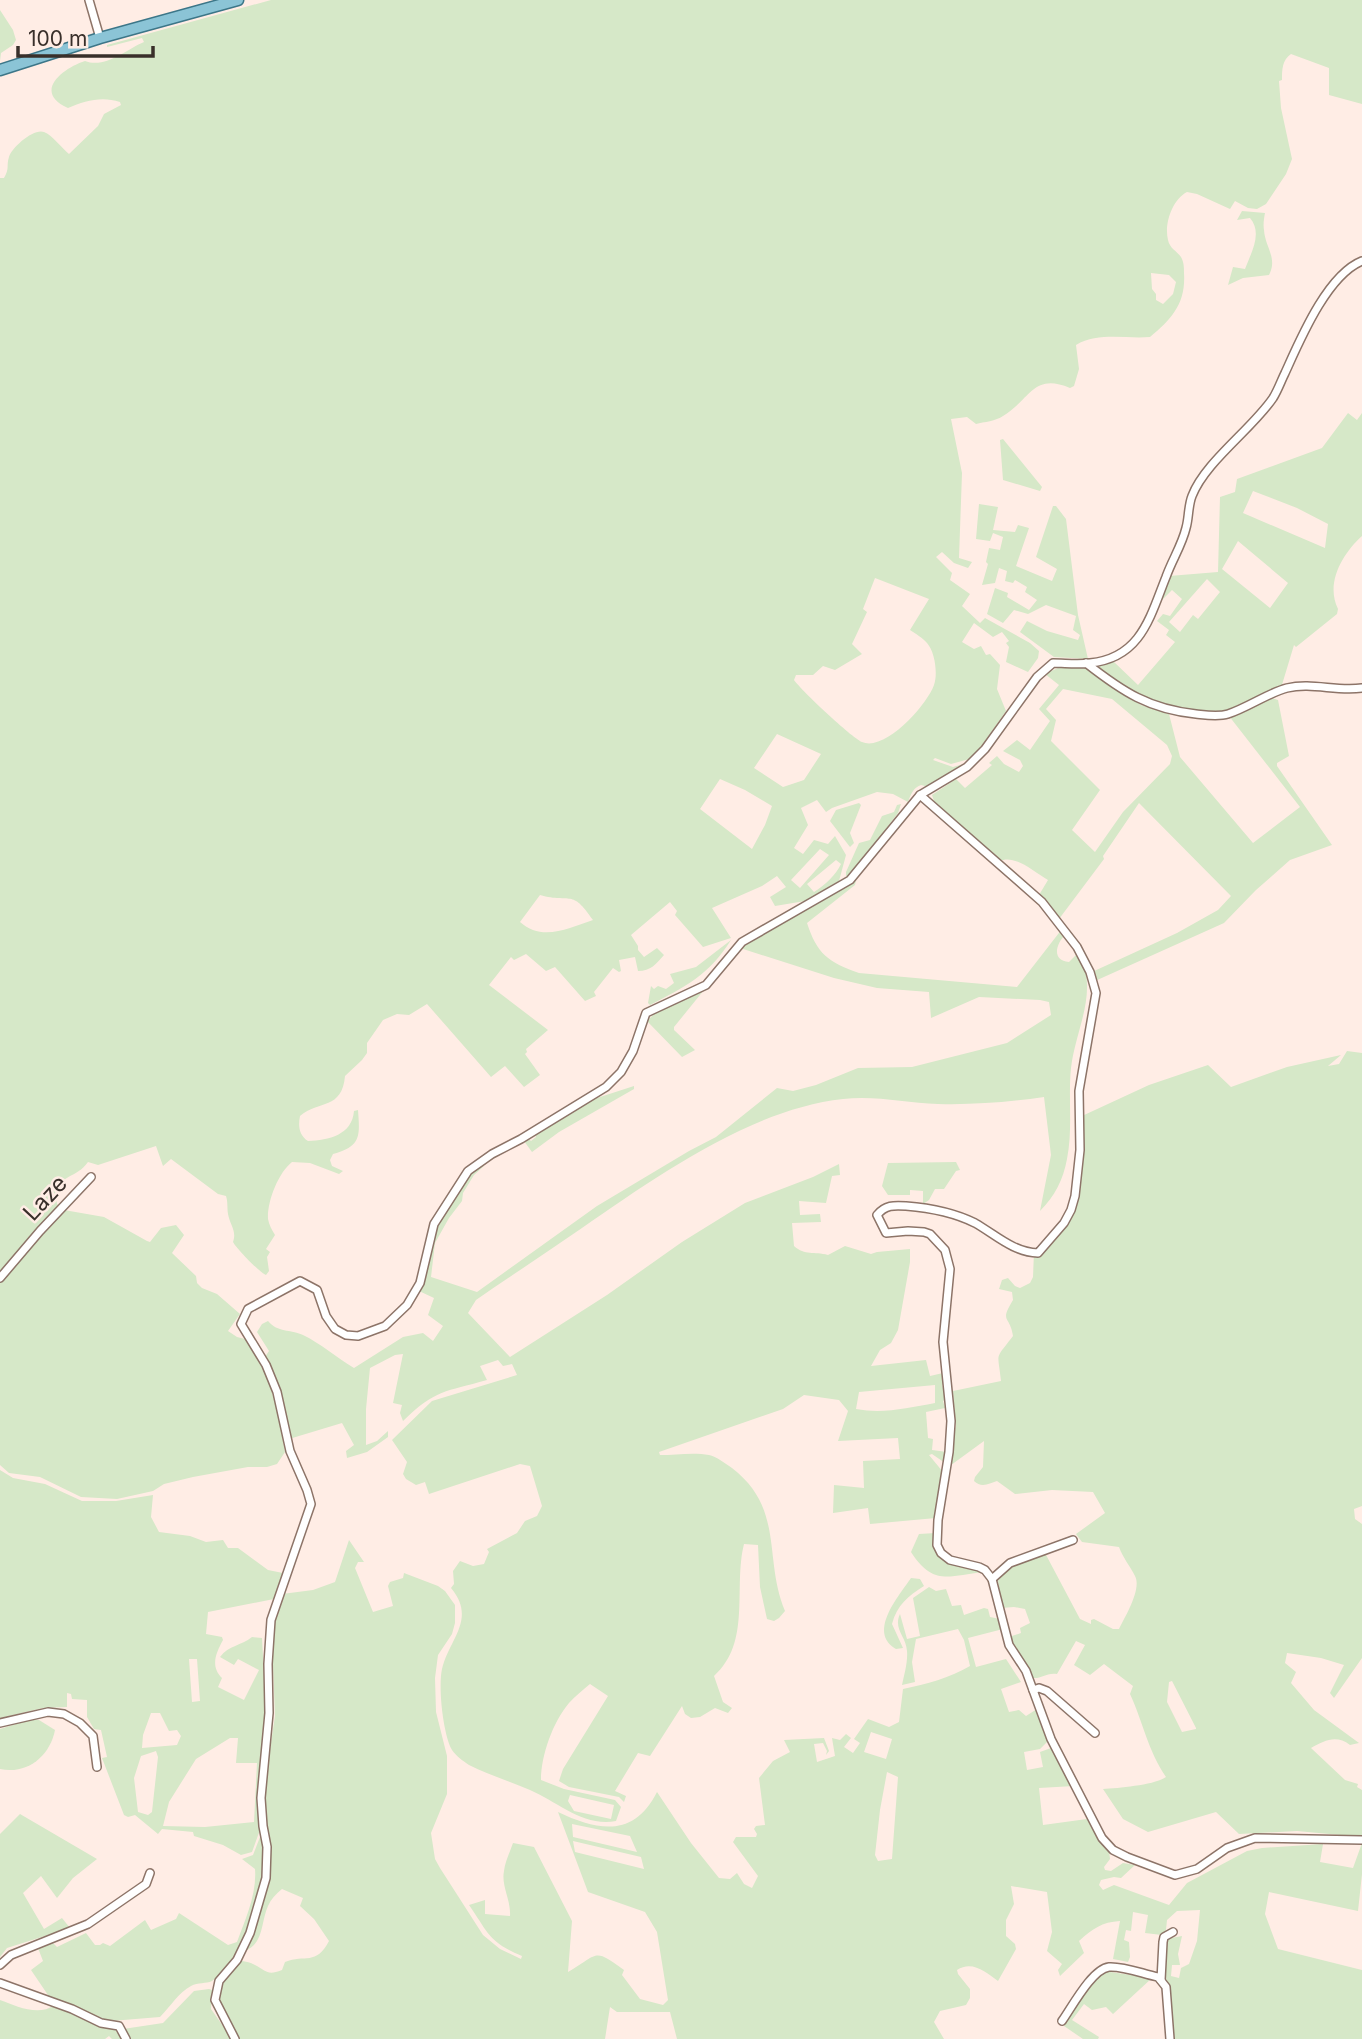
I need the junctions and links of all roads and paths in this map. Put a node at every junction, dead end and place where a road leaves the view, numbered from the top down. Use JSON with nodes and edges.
{"nodes":[{"id":1,"x":89,"y":0,"type":"edge"},
{"id":2,"x":238,"y":0,"type":"edge"},
{"id":3,"x":100,"y":38,"type":"junction"},
{"id":4,"x":0,"y":70,"type":"edge"},
{"id":5,"x":1362,"y":261,"type":"edge"},
{"id":6,"x":1086,"y":663,"type":"junction"},
{"id":7,"x":1362,"y":688,"type":"edge"},
{"id":8,"x":920,"y":795,"type":"junction"},
{"id":9,"x":91,"y":1177,"type":"dead end"},
{"id":10,"x":0,"y":1278,"type":"edge"},
{"id":11,"x":1073,"y":1540,"type":"dead end"},
{"id":12,"x":992,"y":1579,"type":"junction"},
{"id":13,"x":1033,"y":1690,"type":"junction"},
{"id":14,"x":0,"y":1723,"type":"edge"},
{"id":15,"x":1096,"y":1733,"type":"dead end"},
{"id":16,"x":97,"y":1767,"type":"dead end"},
{"id":17,"x":1362,"y":1840,"type":"edge"},
{"id":18,"x":150,"y":1873,"type":"dead end"},
{"id":19,"x":1173,"y":1932,"type":"dead end"},
{"id":20,"x":0,"y":1965,"type":"edge"},
{"id":21,"x":1161,"y":1981,"type":"junction"},
{"id":22,"x":0,"y":1983,"type":"edge"},
{"id":23,"x":1062,"y":2021,"type":"dead end"},
{"id":24,"x":126,"y":2039,"type":"edge"},
{"id":25,"x":235,"y":2039,"type":"edge"},
{"id":26,"x":1170,"y":2039,"type":"edge"}],
"edges":[{"from":1,"to":3,"type":"street"},
{"from":2,"to":3,"type":"main road"},
{"from":3,"to":4,"type":"main road"},
{"from":5,"to":6,"type":"street"},
{"from":6,"to":7,"type":"street"},
{"from":6,"to":8,"type":"street"},
{"from":8,"to":12,"type":"street"},
{"from":8,"to":25,"type":"street"},
{"from":9,"to":10,"type":"street","name":"Laze"},
{"from":11,"to":12,"type":"street"},
{"from":12,"to":13,"type":"street"},
{"from":13,"to":15,"type":"street"},
{"from":13,"to":17,"type":"street"},
{"from":14,"to":16,"type":"street"},
{"from":18,"to":20,"type":"street"},
{"from":19,"to":21,"type":"street"},
{"from":21,"to":23,"type":"street"},
{"from":21,"to":26,"type":"street"},
{"from":22,"to":24,"type":"street"}]}
